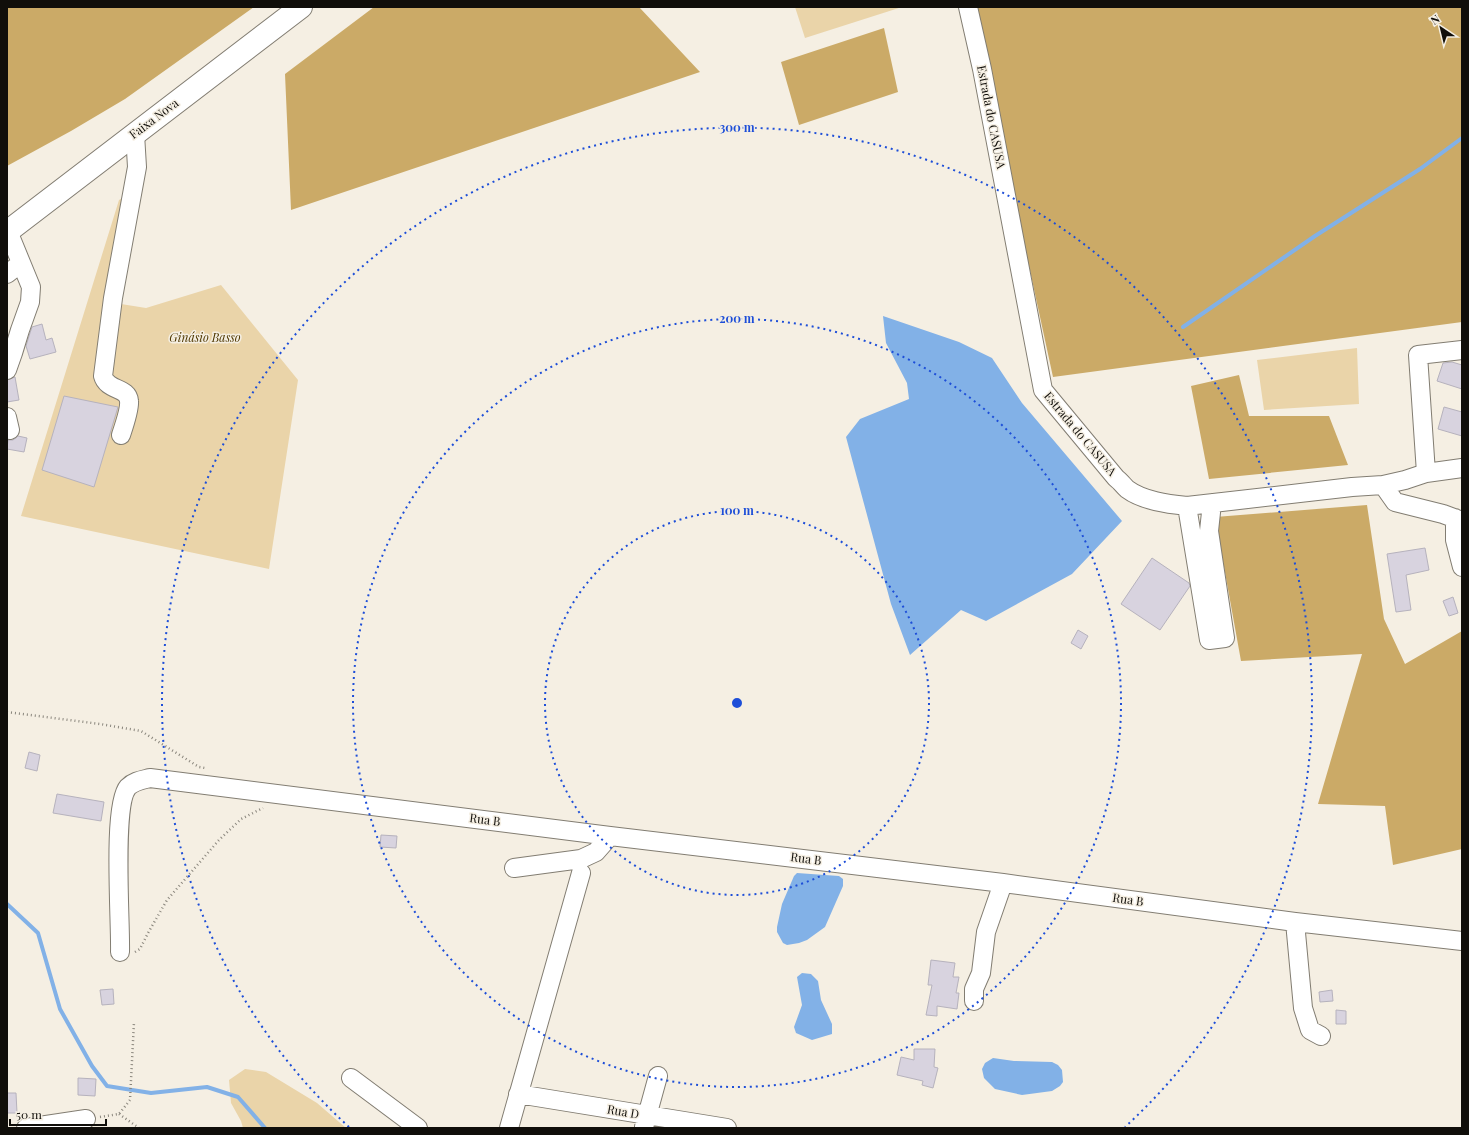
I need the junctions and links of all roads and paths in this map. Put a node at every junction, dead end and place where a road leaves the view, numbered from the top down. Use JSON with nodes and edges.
{"nodes":[{"id":1,"x":301,"y":7,"type":"edge"},
{"id":2,"x":968,"y":7,"type":"edge"},
{"id":3,"x":135,"y":134,"type":"junction"},
{"id":4,"x":7,"y":231,"type":"edge"},
{"id":5,"x":21,"y":263,"type":"junction"},
{"id":6,"x":7,"y":274,"type":"edge"},
{"id":7,"x":1462,"y":350,"type":"edge"},
{"id":8,"x":7,"y":370,"type":"edge"},
{"id":9,"x":121,"y":435,"type":"dead end"},
{"id":10,"x":1462,"y":468,"type":"edge"},
{"id":11,"x":1426,"y":474,"type":"junction"},
{"id":12,"x":1383,"y":485,"type":"junction"},
{"id":13,"x":1212,"y":503,"type":"junction"},
{"id":14,"x":1187,"y":506,"type":"junction"},
{"id":15,"x":1459,"y":520,"type":"edge"},
{"id":16,"x":1200,"y":533,"type":"junction"},
{"id":17,"x":1462,"y":567,"type":"edge"},
{"id":18,"x":7,"y":712,"type":"edge"},
{"id":19,"x":212,"y":770,"type":"dead end"},
{"id":20,"x":284,"y":795,"type":"junction"},
{"id":21,"x":610,"y":836,"type":"junction"},
{"id":22,"x":514,"y":868,"type":"dead end"},
{"id":23,"x":581,"y":873,"type":"dead end"},
{"id":24,"x":1002,"y":883,"type":"junction"},
{"id":25,"x":1295,"y":922,"type":"junction"},
{"id":26,"x":1462,"y":941,"type":"edge"},
{"id":27,"x":120,"y":952,"type":"joint"},
{"id":28,"x":974,"y":1002,"type":"dead end"},
{"id":29,"x":134,"y":1022,"type":"dead end"},
{"id":30,"x":1321,"y":1036,"type":"dead end"},
{"id":31,"x":658,"y":1076,"type":"dead end"},
{"id":32,"x":351,"y":1078,"type":"dead end"},
{"id":33,"x":518,"y":1094,"type":"junction"},
{"id":34,"x":119,"y":1114,"type":"junction"},
{"id":35,"x":86,"y":1119,"type":"joint"},
{"id":36,"x":646,"y":1122,"type":"edge"},
{"id":37,"x":26,"y":1128,"type":"edge"},
{"id":38,"x":139,"y":1128,"type":"edge"},
{"id":39,"x":418,"y":1128,"type":"edge"},
{"id":40,"x":509,"y":1128,"type":"edge"},
{"id":41,"x":727,"y":1128,"type":"edge"}],
"edges":[{"from":1,"to":3,"type":"highway","name":"Faixa Nova"},
{"from":2,"to":14,"type":"street","name":"Estrada do CASUSA"},
{"from":3,"to":4,"type":"highway","name":"Faixa Nova"},
{"from":3,"to":9,"type":"street"},
{"from":4,"to":5,"type":"street"},
{"from":5,"to":6,"type":"street"},
{"from":5,"to":8,"type":"street"},
{"from":7,"to":11,"type":"street"},
{"from":10,"to":11,"type":"street","name":"Estrada do CASUSA"},
{"from":11,"to":12,"type":"street","name":"Estrada do CASUSA"},
{"from":12,"to":13,"type":"street","name":"Estrada do CASUSA"},
{"from":12,"to":15,"type":"street"},
{"from":13,"to":14,"type":"street","name":"Estrada do CASUSA"},
{"from":13,"to":16,"type":"street"},
{"from":14,"to":16,"type":"street"},
{"from":15,"to":17,"type":"street"},
{"from":16,"to":16,"type":"street"},
{"from":18,"to":19,"type":"path"},
{"from":20,"to":21,"type":"street","name":"Rua B"},
{"from":20,"to":27,"type":"path"},
{"from":20,"to":27,"type":"street","name":"Rua B"},
{"from":21,"to":22,"type":"street"},
{"from":21,"to":24,"type":"street","name":"Rua B"},
{"from":23,"to":33,"type":"street"},
{"from":24,"to":25,"type":"street","name":"Rua B"},
{"from":24,"to":28,"type":"street"},
{"from":25,"to":26,"type":"street","name":"Rua B"},
{"from":25,"to":30,"type":"street"},
{"from":29,"to":34,"type":"path"},
{"from":31,"to":36,"type":"street"},
{"from":32,"to":39,"type":"street"},
{"from":33,"to":36,"type":"street","name":"Rua D"},
{"from":33,"to":40,"type":"street"},
{"from":34,"to":35,"type":"path"},
{"from":34,"to":38,"type":"path"},
{"from":35,"to":37,"type":"street"},
{"from":36,"to":41,"type":"street","name":"Rua D"}]}
